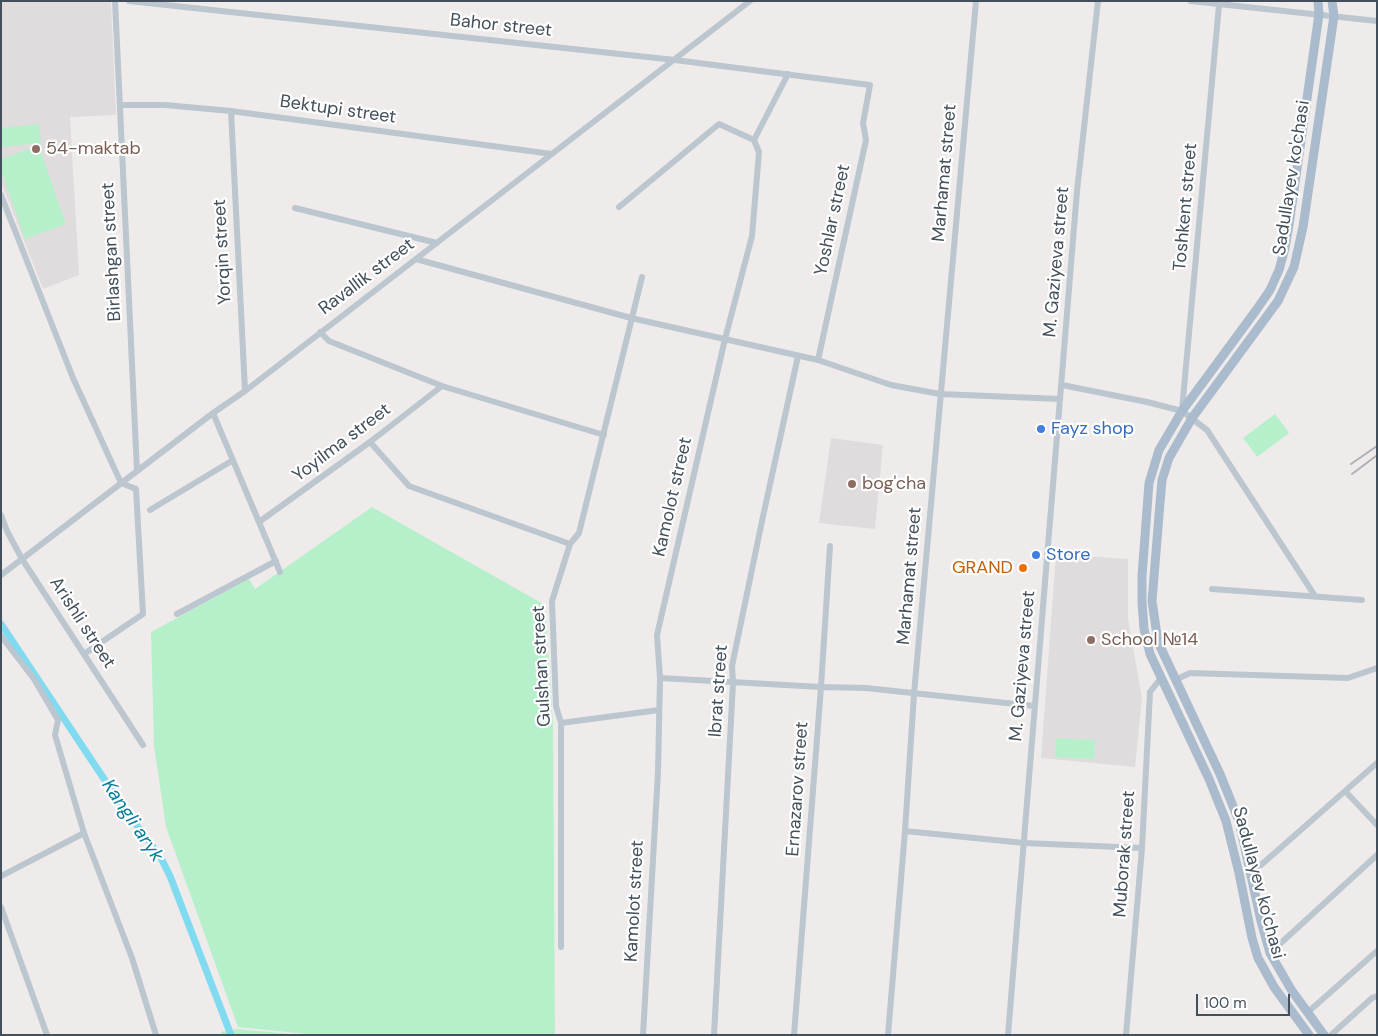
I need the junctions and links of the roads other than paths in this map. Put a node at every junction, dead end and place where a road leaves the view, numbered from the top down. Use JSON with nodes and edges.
{"nodes":[{"id":1,"x":115,"y":1,"type":"edge"},
{"id":2,"x":129,"y":1,"type":"edge"},
{"id":3,"x":750,"y":1,"type":"edge"},
{"id":4,"x":976,"y":1,"type":"edge"},
{"id":5,"x":1098,"y":1,"type":"edge"},
{"id":6,"x":1191,"y":1,"type":"edge"},
{"id":7,"x":1318,"y":1,"type":"edge"},
{"id":8,"x":1332,"y":1,"type":"edge"},
{"id":9,"x":187,"y":4,"type":"edge"},
{"id":10,"x":1220,"y":5,"type":"junction"},
{"id":11,"x":1319,"y":14,"type":"junction"},
{"id":12,"x":1334,"y":16,"type":"junction"},
{"id":13,"x":1377,"y":21,"type":"edge"},
{"id":14,"x":675,"y":60,"type":"junction"},
{"id":15,"x":788,"y":74,"type":"junction"},
{"id":16,"x":870,"y":85,"type":"joint"},
{"id":17,"x":120,"y":105,"type":"junction"},
{"id":18,"x":230,"y":111,"type":"junction"},
{"id":19,"x":754,"y":140,"type":"junction"},
{"id":20,"x":552,"y":154,"type":"junction"},
{"id":21,"x":1,"y":195,"type":"edge"},
{"id":22,"x":619,"y":207,"type":"dead end"},
{"id":23,"x":295,"y":208,"type":"dead end"},
{"id":24,"x":437,"y":243,"type":"junction"},
{"id":25,"x":416,"y":259,"type":"junction"},
{"id":26,"x":642,"y":277,"type":"dead end"},
{"id":27,"x":631,"y":318,"type":"junction"},
{"id":28,"x":320,"y":332,"type":"junction"},
{"id":29,"x":725,"y":339,"type":"junction"},
{"id":30,"x":798,"y":356,"type":"junction"},
{"id":31,"x":818,"y":360,"type":"junction"},
{"id":32,"x":1062,"y":385,"type":"junction"},
{"id":33,"x":442,"y":386,"type":"junction"},
{"id":34,"x":245,"y":391,"type":"junction"},
{"id":35,"x":940,"y":394,"type":"junction"},
{"id":36,"x":1060,"y":400,"type":"junction"},
{"id":37,"x":1182,"y":412,"type":"junction"},
{"id":38,"x":213,"y":413,"type":"junction"},
{"id":39,"x":1192,"y":418,"type":"junction"},
{"id":40,"x":604,"y":435,"type":"junction"},
{"id":41,"x":370,"y":442,"type":"junction"},
{"id":42,"x":233,"y":460,"type":"junction"},
{"id":43,"x":137,"y":471,"type":"junction"},
{"id":44,"x":120,"y":484,"type":"junction"},
{"id":45,"x":150,"y":510,"type":"dead end"},
{"id":46,"x":1,"y":515,"type":"edge"},
{"id":47,"x":259,"y":522,"type":"junction"},
{"id":48,"x":570,"y":544,"type":"junction"},
{"id":49,"x":830,"y":546,"type":"dead end"},
{"id":50,"x":22,"y":559,"type":"junction"},
{"id":51,"x":276,"y":561,"type":"junction"},
{"id":52,"x":280,"y":572,"type":"dead end"},
{"id":53,"x":1,"y":575,"type":"edge"},
{"id":54,"x":1212,"y":589,"type":"dead end"},
{"id":55,"x":1315,"y":596,"type":"junction"},
{"id":56,"x":1362,"y":600,"type":"dead end"},
{"id":57,"x":177,"y":614,"type":"dead end"},
{"id":58,"x":1,"y":636,"type":"edge"},
{"id":59,"x":84,"y":654,"type":"junction"},
{"id":60,"x":1377,"y":668,"type":"edge"},
{"id":61,"x":660,"y":678,"type":"junction"},
{"id":62,"x":1161,"y":678,"type":"junction"},
{"id":63,"x":1175,"y":680,"type":"junction"},
{"id":64,"x":733,"y":683,"type":"junction"},
{"id":65,"x":821,"y":687,"type":"junction"},
{"id":66,"x":914,"y":694,"type":"junction"},
{"id":67,"x":1034,"y":706,"type":"junction"},
{"id":68,"x":659,"y":710,"type":"junction"},
{"id":69,"x":561,"y":723,"type":"junction"},
{"id":70,"x":143,"y":745,"type":"dead end"},
{"id":71,"x":1377,"y":763,"type":"edge"},
{"id":72,"x":1346,"y":792,"type":"junction"},
{"id":73,"x":1377,"y":825,"type":"edge"},
{"id":74,"x":905,"y":831,"type":"junction"},
{"id":75,"x":84,"y":833,"type":"junction"},
{"id":76,"x":1024,"y":843,"type":"junction"},
{"id":77,"x":1142,"y":848,"type":"junction"},
{"id":78,"x":1377,"y":855,"type":"edge"},
{"id":79,"x":1250,"y":868,"type":"junction"},
{"id":80,"x":1,"y":876,"type":"edge"},
{"id":81,"x":1,"y":907,"type":"edge"},
{"id":82,"x":562,"y":947,"type":"dead end"},
{"id":83,"x":1377,"y":951,"type":"edge"},
{"id":84,"x":1270,"y":953,"type":"junction"},
{"id":85,"x":1377,"y":996,"type":"edge"},
{"id":86,"x":1308,"y":1013,"type":"junction"},
{"id":87,"x":47,"y":1035,"type":"edge"},
{"id":88,"x":156,"y":1035,"type":"edge"},
{"id":89,"x":643,"y":1035,"type":"edge"},
{"id":90,"x":714,"y":1035,"type":"edge"},
{"id":91,"x":794,"y":1035,"type":"edge"},
{"id":92,"x":888,"y":1035,"type":"edge"},
{"id":93,"x":1008,"y":1035,"type":"edge"},
{"id":94,"x":1126,"y":1035,"type":"edge"},
{"id":95,"x":1308,"y":1035,"type":"edge"},
{"id":96,"x":1324,"y":1035,"type":"edge"},
{"id":97,"x":1331,"y":1035,"type":"edge"}],
"edges":[{"from":1,"to":17,"type":"street","name":"Birlashgan street"},
{"from":2,"to":9,"type":"street","name":"Bahor street"},
{"from":3,"to":14,"type":"street","name":"Ravallik street"},
{"from":4,"to":35,"type":"street","name":"Marhamat street"},
{"from":5,"to":32,"type":"street","name":"M. Gaziyeva street"},
{"from":6,"to":10,"type":"street"},
{"from":7,"to":11,"type":"main road","name":"Sadullayev ko'chasi"},
{"from":8,"to":12,"type":"main road","name":"Sadullayev ko'chasi"},
{"from":9,"to":14,"type":"street","name":"Bahor street"},
{"from":10,"to":11,"type":"street"},
{"from":10,"to":37,"type":"street","name":"Toshkent street"},
{"from":11,"to":12,"type":"street"},
{"from":11,"to":37,"type":"main road","name":"Sadullayev ko'chasi"},
{"from":12,"to":13,"type":"street"},
{"from":12,"to":39,"type":"main road","name":"Sadullayev ko'chasi"},
{"from":14,"to":15,"type":"street","name":"Bahor street"},
{"from":14,"to":20,"type":"street","name":"Ravallik street"},
{"from":15,"to":16,"type":"street","name":"Bahor street"},
{"from":15,"to":19,"type":"street"},
{"from":16,"to":31,"type":"street","name":"Yoshlar street"},
{"from":17,"to":18,"type":"street","name":"Bektupi street"},
{"from":17,"to":43,"type":"street","name":"Birlashgan street"},
{"from":18,"to":20,"type":"street","name":"Bektupi street"},
{"from":18,"to":34,"type":"street","name":"Yorqin street"},
{"from":19,"to":22,"type":"street"},
{"from":19,"to":29,"type":"street","name":"Kamolot street"},
{"from":20,"to":24,"type":"street","name":"Ravallik street"},
{"from":21,"to":44,"type":"street"},
{"from":23,"to":24,"type":"street"},
{"from":24,"to":25,"type":"street","name":"Ravallik street"},
{"from":25,"to":27,"type":"street"},
{"from":25,"to":28,"type":"street","name":"Ravallik street"},
{"from":26,"to":27,"type":"street","name":"Gulshan street"},
{"from":27,"to":29,"type":"street"},
{"from":27,"to":40,"type":"street","name":"Gulshan street"},
{"from":28,"to":33,"type":"street"},
{"from":28,"to":34,"type":"street","name":"Ravallik street"},
{"from":29,"to":30,"type":"street"},
{"from":29,"to":61,"type":"street","name":"Kamolot street"},
{"from":30,"to":31,"type":"street"},
{"from":30,"to":64,"type":"street","name":"Ibrat street"},
{"from":31,"to":35,"type":"street"},
{"from":32,"to":36,"type":"street","name":"M. Gaziyeva street"},
{"from":32,"to":37,"type":"street"},
{"from":33,"to":40,"type":"street"},
{"from":33,"to":41,"type":"street","name":"Yoyilma street"},
{"from":34,"to":38,"type":"street","name":"Ravallik street"},
{"from":35,"to":36,"type":"street"},
{"from":35,"to":66,"type":"street","name":"Marhamat street"},
{"from":36,"to":67,"type":"street","name":"M. Gaziyeva street"},
{"from":37,"to":39,"type":"street"},
{"from":37,"to":62,"type":"main road","name":"Sadullayev ko'chasi"},
{"from":38,"to":42,"type":"street"},
{"from":38,"to":43,"type":"street","name":"Ravallik street"},
{"from":39,"to":55,"type":"street"},
{"from":39,"to":63,"type":"main road","name":"Sadullayev ko'chasi"},
{"from":40,"to":48,"type":"street","name":"Gulshan street"},
{"from":41,"to":47,"type":"street","name":"Yoyilma street"},
{"from":41,"to":48,"type":"street"},
{"from":42,"to":45,"type":"street"},
{"from":42,"to":47,"type":"street"},
{"from":43,"to":44,"type":"street","name":"Ravallik street"},
{"from":44,"to":50,"type":"street","name":"Ravallik street"},
{"from":44,"to":59,"type":"street"},
{"from":46,"to":50,"type":"street","name":"Arishli street"},
{"from":47,"to":51,"type":"street"},
{"from":48,"to":69,"type":"street","name":"Gulshan street"},
{"from":49,"to":65,"type":"street","name":"Ernazarov street"},
{"from":50,"to":53,"type":"street","name":"Ravallik street"},
{"from":50,"to":59,"type":"street","name":"Arishli street"},
{"from":51,"to":52,"type":"street"},
{"from":51,"to":57,"type":"street"},
{"from":54,"to":55,"type":"street"},
{"from":55,"to":56,"type":"street"},
{"from":58,"to":75,"type":"street"},
{"from":59,"to":70,"type":"street","name":"Arishli street"},
{"from":60,"to":63,"type":"street"},
{"from":61,"to":64,"type":"street"},
{"from":61,"to":68,"type":"street","name":"Kamolot street"},
{"from":62,"to":77,"type":"street","name":"Muborak street"},
{"from":62,"to":95,"type":"main road","name":"Sadullayev ko'chasi"},
{"from":63,"to":79,"type":"main road","name":"Sadullayev ko'chasi"},
{"from":64,"to":65,"type":"street"},
{"from":64,"to":90,"type":"street","name":"Ibrat street"},
{"from":65,"to":66,"type":"street"},
{"from":65,"to":91,"type":"street","name":"Ernazarov street"},
{"from":66,"to":67,"type":"street"},
{"from":66,"to":74,"type":"street","name":"Marhamat street"},
{"from":67,"to":76,"type":"street","name":"M. Gaziyeva street"},
{"from":68,"to":69,"type":"street"},
{"from":68,"to":89,"type":"street","name":"Kamolot street"},
{"from":69,"to":82,"type":"street","name":"Gulshan street"},
{"from":71,"to":72,"type":"street"},
{"from":72,"to":73,"type":"street"},
{"from":72,"to":79,"type":"street"},
{"from":74,"to":76,"type":"street"},
{"from":74,"to":92,"type":"street","name":"Marhamat street"},
{"from":75,"to":80,"type":"street"},
{"from":75,"to":88,"type":"street"},
{"from":76,"to":77,"type":"street"},
{"from":76,"to":93,"type":"street","name":"M. Gaziyeva street"},
{"from":77,"to":94,"type":"street","name":"Muborak street"},
{"from":78,"to":84,"type":"street"},
{"from":79,"to":84,"type":"main road","name":"Sadullayev ko'chasi"},
{"from":81,"to":87,"type":"street"},
{"from":83,"to":86,"type":"street"},
{"from":84,"to":86,"type":"main road","name":"Sadullayev ko'chasi"},
{"from":85,"to":97,"type":"street"},
{"from":86,"to":96,"type":"main road","name":"Sadullayev ko'chasi"}]}
